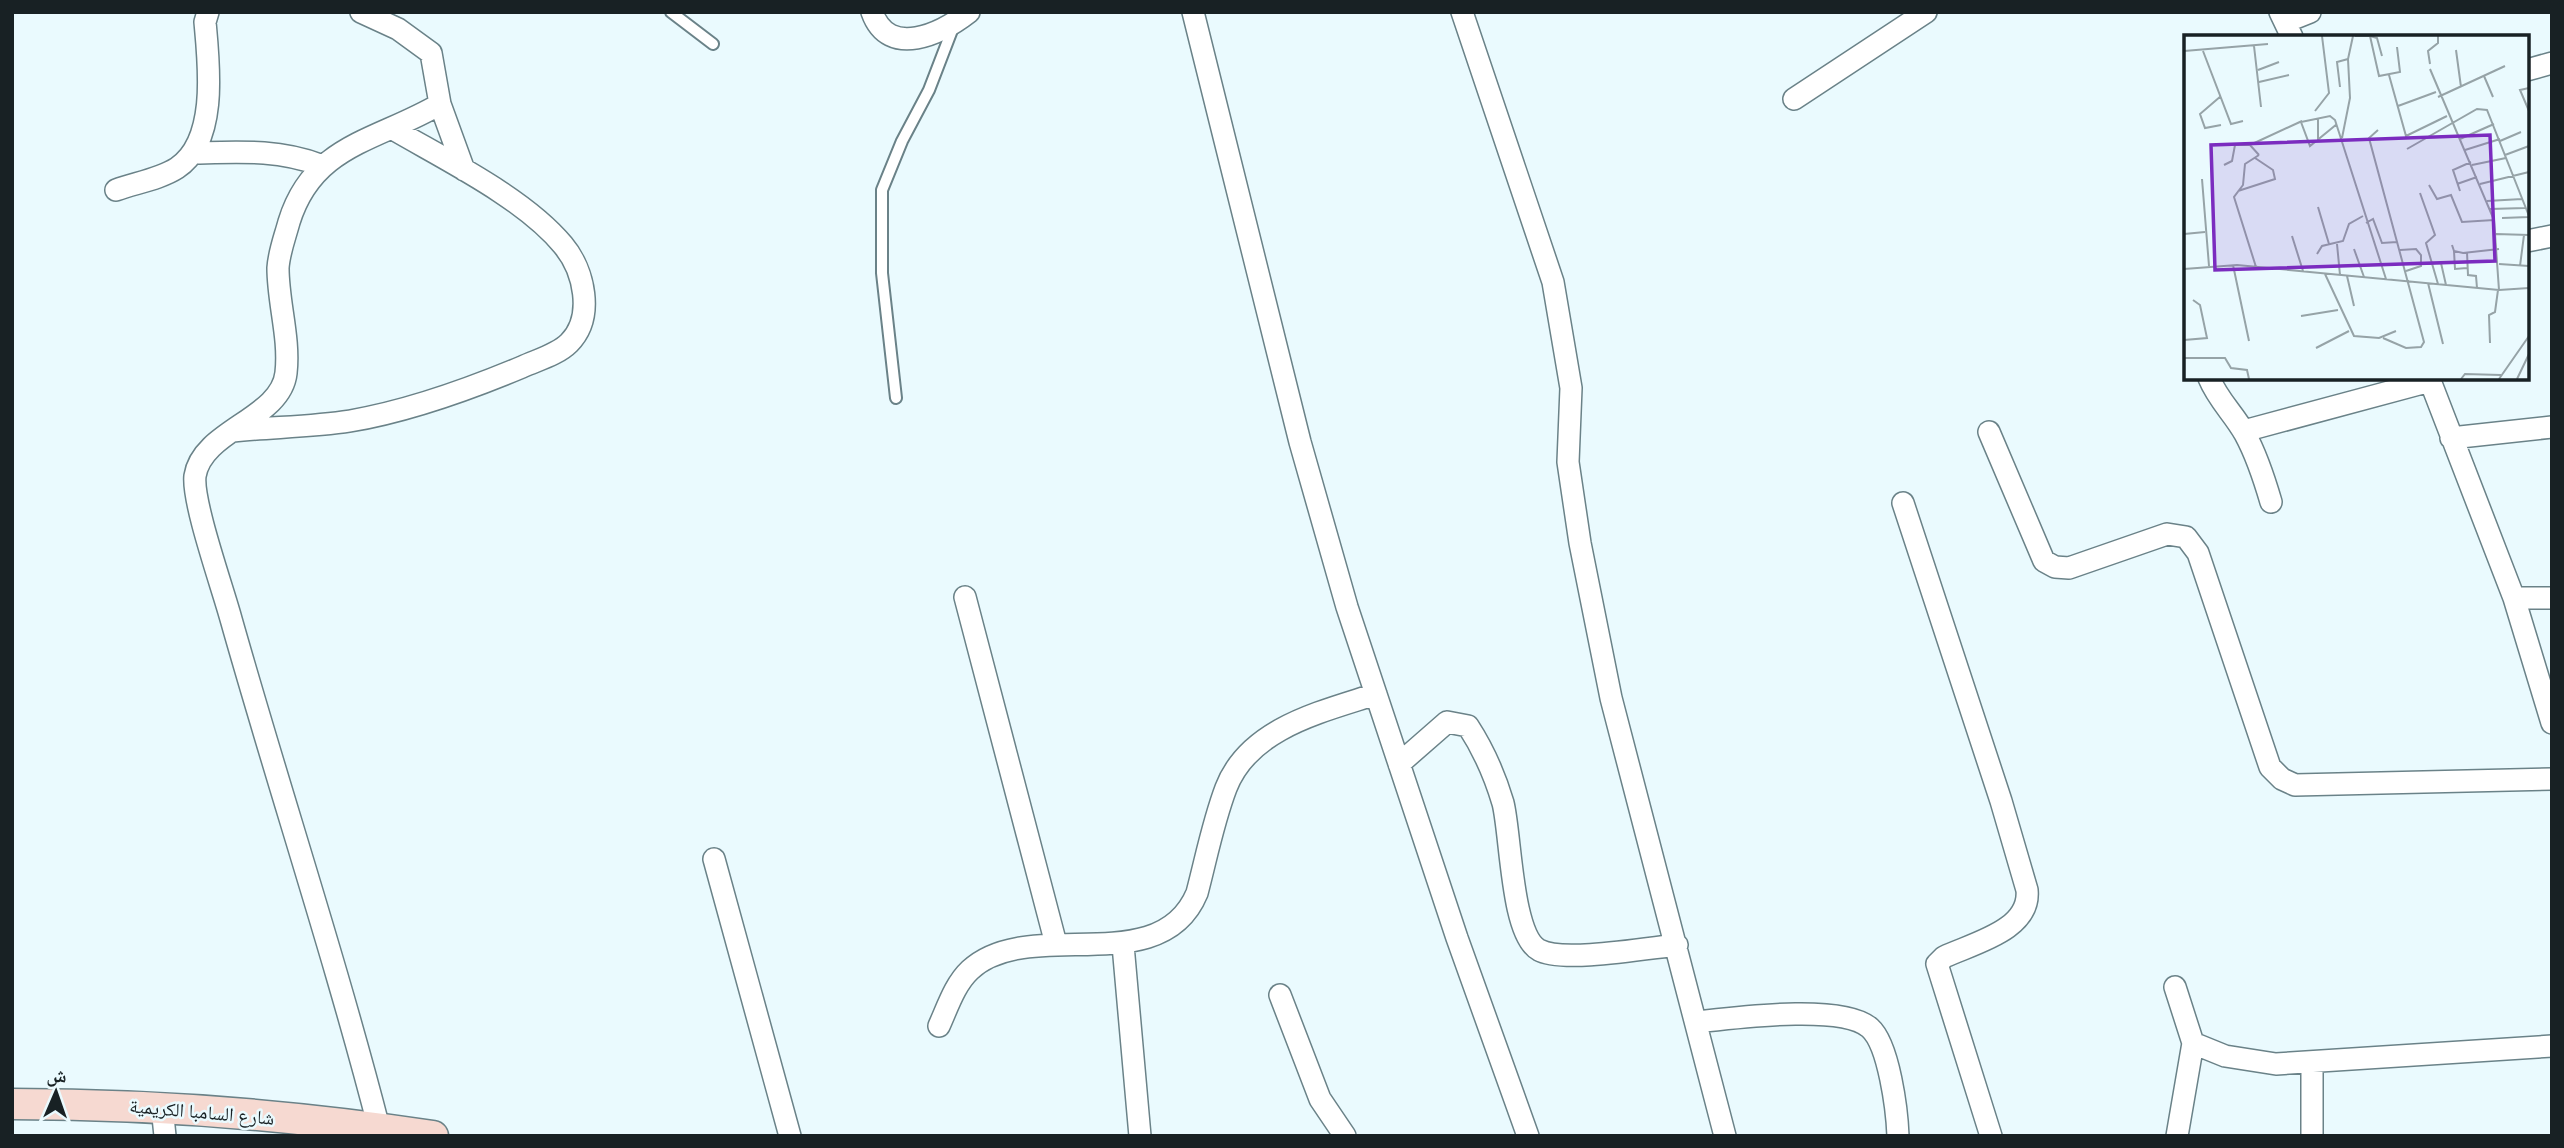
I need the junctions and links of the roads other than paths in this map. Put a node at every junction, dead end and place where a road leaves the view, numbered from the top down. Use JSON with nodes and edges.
{"nodes":[{"id":1,"x":208,"y":12,"type":"edge"},
{"id":2,"x":361,"y":12,"type":"edge"},
{"id":3,"x":671,"y":12,"type":"edge"},
{"id":4,"x":872,"y":12,"type":"edge"},
{"id":5,"x":1462,"y":12,"type":"edge"},
{"id":6,"x":1926,"y":12,"type":"edge"},
{"id":7,"x":2310,"y":12,"type":"edge"},
{"id":8,"x":962,"y":18,"type":"edge"},
{"id":9,"x":1196,"y":19,"type":"edge"},
{"id":10,"x":2286,"y":24,"type":"edge"},
{"id":11,"x":713,"y":44,"type":"dead end"},
{"id":12,"x":2552,"y":63,"type":"edge"},
{"id":13,"x":2529,"y":69,"type":"edge"},
{"id":14,"x":1794,"y":99,"type":"dead end"},
{"id":15,"x":440,"y":104,"type":"junction"},
{"id":16,"x":393,"y":129,"type":"junction"},
{"id":17,"x":194,"y":153,"type":"junction"},
{"id":18,"x":320,"y":165,"type":"junction"},
{"id":19,"x":464,"y":170,"type":"junction"},
{"id":20,"x":116,"y":190,"type":"dead end"},
{"id":21,"x":2552,"y":236,"type":"edge"},
{"id":22,"x":2529,"y":241,"type":"edge"},
{"id":23,"x":2210,"y":380,"type":"edge"},
{"id":24,"x":2425,"y":380,"type":"edge"},
{"id":25,"x":2429,"y":380,"type":"edge"},
{"id":26,"x":896,"y":398,"type":"dead end"},
{"id":27,"x":2552,"y":427,"type":"edge"},
{"id":28,"x":233,"y":430,"type":"junction"},
{"id":29,"x":2244,"y":431,"type":"junction"},
{"id":30,"x":1989,"y":432,"type":"dead end"},
{"id":31,"x":2451,"y":438,"type":"junction"},
{"id":32,"x":2271,"y":502,"type":"dead end"},
{"id":33,"x":1903,"y":503,"type":"dead end"},
{"id":34,"x":965,"y":597,"type":"dead end"},
{"id":35,"x":2552,"y":597,"type":"edge"},
{"id":36,"x":2514,"y":598,"type":"junction"},
{"id":37,"x":2544,"y":674,"type":"edge"},
{"id":38,"x":1376,"y":694,"type":"junction"},
{"id":39,"x":2552,"y":723,"type":"edge"},
{"id":40,"x":1399,"y":764,"type":"junction"},
{"id":41,"x":2552,"y":779,"type":"edge"},
{"id":42,"x":714,"y":859,"type":"dead end"},
{"id":43,"x":1056,"y":944,"type":"junction"},
{"id":44,"x":1123,"y":944,"type":"junction"},
{"id":45,"x":1677,"y":945,"type":"junction"},
{"id":46,"x":2175,"y":987,"type":"dead end"},
{"id":47,"x":1280,"y":995,"type":"dead end"},
{"id":48,"x":1696,"y":1022,"type":"junction"},
{"id":49,"x":939,"y":1026,"type":"dead end"},
{"id":50,"x":2193,"y":1043,"type":"junction"},
{"id":51,"x":2552,"y":1046,"type":"edge"},
{"id":52,"x":2312,"y":1062,"type":"junction"},
{"id":53,"x":12,"y":1104,"type":"edge"},
{"id":54,"x":164,"y":1121,"type":"edge"},
{"id":55,"x":379,"y":1128,"type":"junction"},
{"id":56,"x":433,"y":1136,"type":"edge"},
{"id":57,"x":790,"y":1136,"type":"edge"},
{"id":58,"x":1140,"y":1136,"type":"edge"},
{"id":59,"x":1345,"y":1136,"type":"edge"},
{"id":60,"x":1528,"y":1136,"type":"edge"},
{"id":61,"x":1725,"y":1136,"type":"edge"},
{"id":62,"x":1898,"y":1136,"type":"edge"},
{"id":63,"x":1991,"y":1136,"type":"edge"},
{"id":64,"x":2177,"y":1136,"type":"edge"},
{"id":65,"x":2312,"y":1136,"type":"edge"}],
"edges":[{"from":1,"to":17,"type":"street"},
{"from":2,"to":15,"type":"street"},
{"from":3,"to":11,"type":"lane"},
{"from":4,"to":8,"type":"street"},
{"from":5,"to":45,"type":"street"},
{"from":6,"to":14,"type":"street"},
{"from":7,"to":10,"type":"street"},
{"from":8,"to":26,"type":"lane"},
{"from":9,"to":38,"type":"street"},
{"from":12,"to":13,"type":"street"},
{"from":15,"to":16,"type":"street"},
{"from":15,"to":19,"type":"street"},
{"from":16,"to":18,"type":"street"},
{"from":16,"to":19,"type":"street"},
{"from":17,"to":18,"type":"street"},
{"from":17,"to":20,"type":"street"},
{"from":18,"to":28,"type":"street"},
{"from":19,"to":28,"type":"street"},
{"from":21,"to":22,"type":"street"},
{"from":23,"to":29,"type":"street"},
{"from":24,"to":29,"type":"street"},
{"from":25,"to":31,"type":"street"},
{"from":27,"to":31,"type":"street"},
{"from":28,"to":55,"type":"street"},
{"from":29,"to":32,"type":"street"},
{"from":30,"to":41,"type":"street"},
{"from":31,"to":36,"type":"street"},
{"from":33,"to":63,"type":"street"},
{"from":34,"to":43,"type":"street"},
{"from":35,"to":36,"type":"street"},
{"from":36,"to":37,"type":"street"},
{"from":37,"to":39,"type":"street"},
{"from":38,"to":40,"type":"street"},
{"from":38,"to":44,"type":"street"},
{"from":40,"to":45,"type":"street"},
{"from":40,"to":60,"type":"street"},
{"from":42,"to":57,"type":"street"},
{"from":43,"to":44,"type":"street"},
{"from":43,"to":49,"type":"street"},
{"from":44,"to":58,"type":"street"},
{"from":45,"to":48,"type":"street"},
{"from":46,"to":50,"type":"street"},
{"from":47,"to":59,"type":"street"},
{"from":48,"to":61,"type":"street"},
{"from":48,"to":62,"type":"street"},
{"from":50,"to":52,"type":"street"},
{"from":50,"to":64,"type":"street"},
{"from":51,"to":52,"type":"street"},
{"from":52,"to":65,"type":"street"},
{"from":53,"to":54,"type":"main road","name":"شارع السامبا الكريمية"},
{"from":54,"to":55,"type":"main road","name":"شارع السامبا الكريمية"},
{"from":55,"to":56,"type":"main road","name":"شارع السامبا الكريمية"}]}
